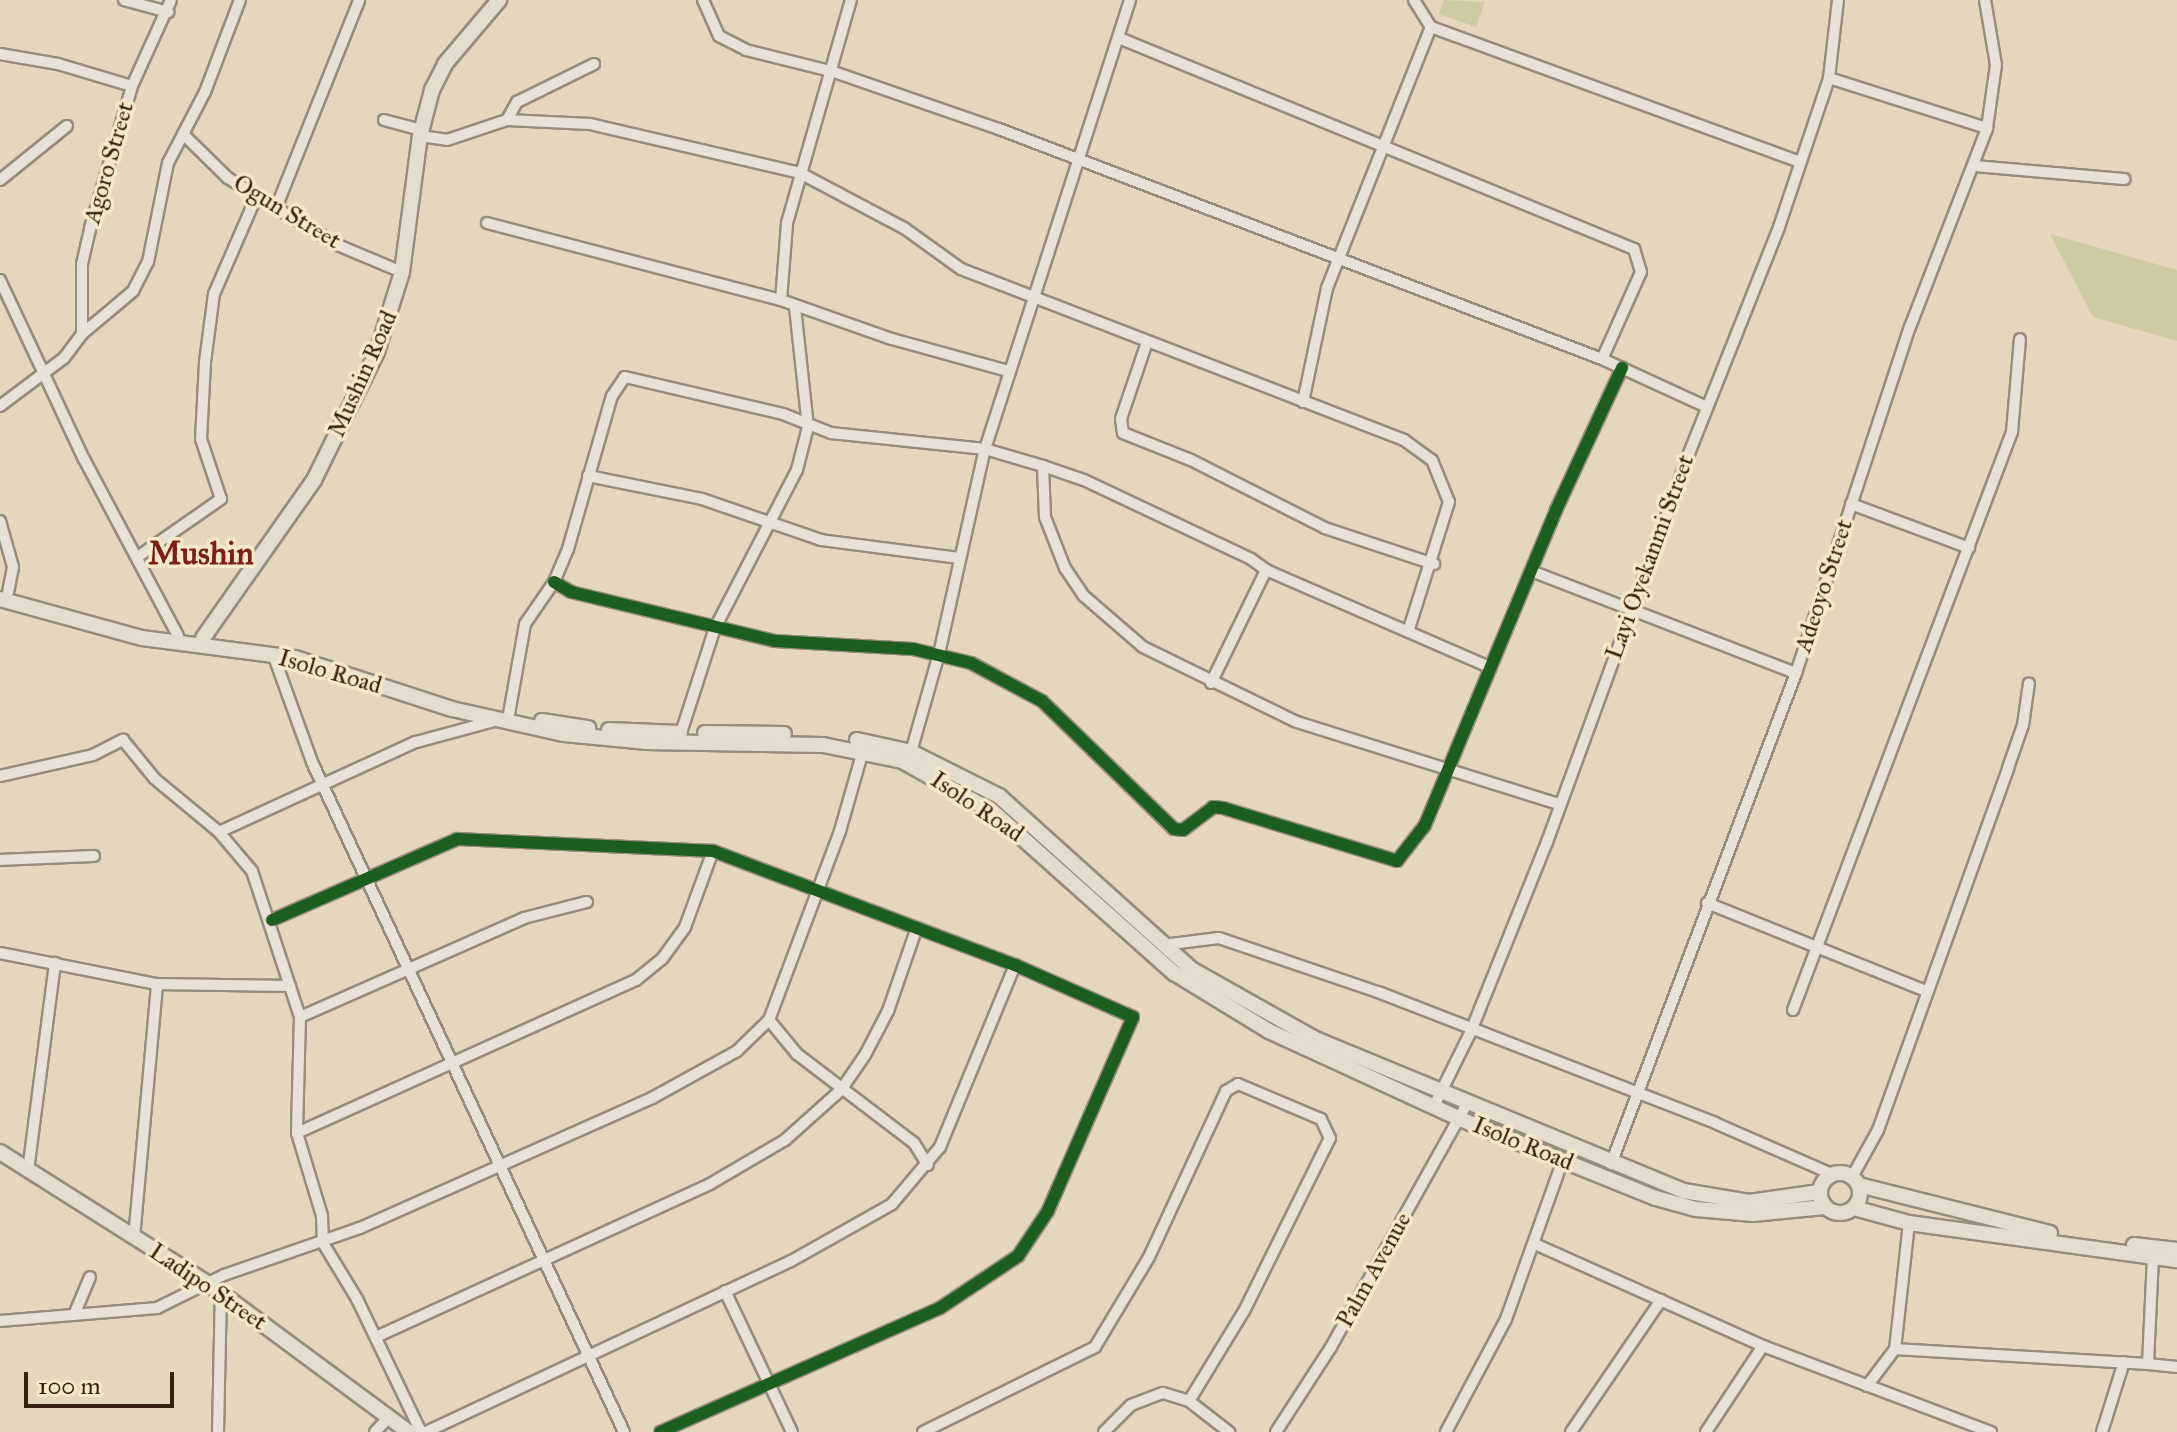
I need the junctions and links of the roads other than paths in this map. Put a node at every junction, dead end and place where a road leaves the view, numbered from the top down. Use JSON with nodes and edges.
{"nodes":[{"id":1,"x":124,"y":0,"type":"edge"},
{"id":2,"x":171,"y":0,"type":"edge"},
{"id":3,"x":240,"y":0,"type":"edge"},
{"id":4,"x":359,"y":0,"type":"edge"},
{"id":5,"x":499,"y":0,"type":"edge"},
{"id":6,"x":703,"y":0,"type":"edge"},
{"id":7,"x":851,"y":0,"type":"edge"},
{"id":8,"x":1130,"y":0,"type":"edge"},
{"id":9,"x":1414,"y":0,"type":"edge"},
{"id":10,"x":1838,"y":0,"type":"edge"},
{"id":11,"x":1985,"y":0,"type":"edge"},
{"id":12,"x":168,"y":12,"type":"junction"},
{"id":13,"x":1431,"y":27,"type":"junction"},
{"id":14,"x":1119,"y":38,"type":"junction"},
{"id":15,"x":0,"y":54,"type":"edge"},
{"id":16,"x":594,"y":64,"type":"dead end"},
{"id":17,"x":834,"y":72,"type":"junction"},
{"id":18,"x":1829,"y":78,"type":"junction"},
{"id":19,"x":132,"y":86,"type":"junction"},
{"id":20,"x":384,"y":120,"type":"dead end"},
{"id":21,"x":507,"y":120,"type":"junction"},
{"id":22,"x":67,"y":126,"type":"dead end"},
{"id":23,"x":1987,"y":128,"type":"junction"},
{"id":24,"x":421,"y":133,"type":"junction"},
{"id":25,"x":183,"y":134,"type":"junction"},
{"id":26,"x":1383,"y":150,"type":"junction"},
{"id":27,"x":1078,"y":161,"type":"junction"},
{"id":28,"x":1800,"y":162,"type":"junction"},
{"id":29,"x":1974,"y":166,"type":"junction"},
{"id":30,"x":800,"y":173,"type":"junction"},
{"id":31,"x":2124,"y":179,"type":"dead end"},
{"id":32,"x":0,"y":180,"type":"edge"},
{"id":33,"x":257,"y":195,"type":"junction"},
{"id":34,"x":276,"y":208,"type":"junction"},
{"id":35,"x":487,"y":223,"type":"dead end"},
{"id":36,"x":1338,"y":261,"type":"junction"},
{"id":37,"x":402,"y":272,"type":"junction"},
{"id":38,"x":0,"y":280,"type":"edge"},
{"id":39,"x":1032,"y":298,"type":"junction"},
{"id":40,"x":781,"y":300,"type":"junction"},
{"id":41,"x":795,"y":307,"type":"junction"},
{"id":42,"x":82,"y":334,"type":"junction"},
{"id":43,"x":2020,"y":339,"type":"dead end"},
{"id":44,"x":1147,"y":342,"type":"junction"},
{"id":45,"x":1602,"y":359,"type":"junction"},
{"id":46,"x":1622,"y":368,"type":"junction"},
{"id":47,"x":1008,"y":371,"type":"junction"},
{"id":48,"x":45,"y":372,"type":"junction"},
{"id":49,"x":1303,"y":402,"type":"junction"},
{"id":50,"x":0,"y":406,"type":"edge"},
{"id":51,"x":1707,"y":407,"type":"junction"},
{"id":52,"x":808,"y":427,"type":"junction"},
{"id":53,"x":985,"y":449,"type":"junction"},
{"id":54,"x":1043,"y":466,"type":"junction"},
{"id":55,"x":588,"y":476,"type":"junction"},
{"id":56,"x":1851,"y":504,"type":"junction"},
{"id":57,"x":0,"y":521,"type":"edge"},
{"id":58,"x":772,"y":525,"type":"junction"},
{"id":59,"x":1969,"y":548,"type":"junction"},
{"id":60,"x":139,"y":556,"type":"junction"},
{"id":61,"x":960,"y":558,"type":"junction"},
{"id":62,"x":1434,"y":564,"type":"junction"},
{"id":63,"x":1266,"y":570,"type":"junction"},
{"id":64,"x":1531,"y":571,"type":"junction"},
{"id":65,"x":554,"y":582,"type":"junction"},
{"id":66,"x":3,"y":593,"type":"edge"},
{"id":67,"x":1631,"y":611,"type":"junction"},
{"id":68,"x":715,"y":628,"type":"junction"},
{"id":69,"x":1409,"y":629,"type":"junction"},
{"id":70,"x":178,"y":636,"type":"junction"},
{"id":71,"x":203,"y":638,"type":"junction"},
{"id":72,"x":273,"y":654,"type":"junction"},
{"id":73,"x":939,"y":654,"type":"junction"},
{"id":74,"x":1491,"y":668,"type":"junction"},
{"id":75,"x":1796,"y":673,"type":"junction"},
{"id":76,"x":1211,"y":683,"type":"junction"},
{"id":77,"x":2029,"y":683,"type":"dead end"},
{"id":78,"x":509,"y":714,"type":"junction"},
{"id":79,"x":494,"y":721,"type":"junction"},
{"id":80,"x":681,"y":733,"type":"junction"},
{"id":81,"x":736,"y":738,"type":"junction"},
{"id":82,"x":863,"y":751,"type":"junction"},
{"id":83,"x":911,"y":752,"type":"junction"},
{"id":84,"x":1448,"y":771,"type":"junction"},
{"id":85,"x":0,"y":776,"type":"edge"},
{"id":86,"x":323,"y":782,"type":"junction"},
{"id":87,"x":1558,"y":804,"type":"junction"},
{"id":88,"x":219,"y":832,"type":"junction"},
{"id":89,"x":1051,"y":839,"type":"junction"},
{"id":90,"x":713,"y":851,"type":"junction"},
{"id":91,"x":1040,"y":851,"type":"junction"},
{"id":92,"x":94,"y":856,"type":"dead end"},
{"id":93,"x":0,"y":860,"type":"edge"},
{"id":94,"x":365,"y":876,"type":"junction"},
{"id":95,"x":819,"y":889,"type":"junction"},
{"id":96,"x":587,"y":902,"type":"dead end"},
{"id":97,"x":1707,"y":903,"type":"junction"},
{"id":98,"x":272,"y":920,"type":"junction"},
{"id":99,"x":916,"y":930,"type":"junction"},
{"id":100,"x":1163,"y":945,"type":"junction"},
{"id":101,"x":1818,"y":946,"type":"junction"},
{"id":102,"x":0,"y":953,"type":"edge"},
{"id":103,"x":55,"y":963,"type":"junction"},
{"id":104,"x":1015,"y":965,"type":"junction"},
{"id":105,"x":409,"y":970,"type":"junction"},
{"id":106,"x":157,"y":984,"type":"junction"},
{"id":107,"x":290,"y":986,"type":"junction"},
{"id":108,"x":1926,"y":991,"type":"junction"},
{"id":109,"x":1793,"y":1010,"type":"dead end"},
{"id":110,"x":300,"y":1017,"type":"junction"},
{"id":111,"x":769,"y":1020,"type":"junction"},
{"id":112,"x":1471,"y":1031,"type":"junction"},
{"id":113,"x":454,"y":1065,"type":"junction"},
{"id":114,"x":841,"y":1090,"type":"junction"},
{"id":115,"x":1441,"y":1092,"type":"junction"},
{"id":116,"x":1640,"y":1095,"type":"junction"},
{"id":117,"x":1467,"y":1104,"type":"junction"},
{"id":118,"x":1434,"y":1106,"type":"junction"},
{"id":119,"x":1460,"y":1119,"type":"junction"},
{"id":120,"x":297,"y":1133,"type":"junction"},
{"id":121,"x":0,"y":1152,"type":"edge"},
{"id":122,"x":1563,"y":1160,"type":"junction"},
{"id":123,"x":498,"y":1164,"type":"junction"},
{"id":124,"x":1611,"y":1164,"type":"junction"},
{"id":125,"x":928,"y":1165,"type":"junction"},
{"id":126,"x":28,"y":1171,"type":"junction"},
{"id":127,"x":1832,"y":1174,"type":"junction"},
{"id":128,"x":1856,"y":1181,"type":"junction"},
{"id":129,"x":1819,"y":1192,"type":"junction"},
{"id":130,"x":1825,"y":1207,"type":"junction"},
{"id":131,"x":1854,"y":1208,"type":"junction"},
{"id":132,"x":1909,"y":1223,"type":"junction"},
{"id":133,"x":134,"y":1238,"type":"junction"},
{"id":134,"x":323,"y":1243,"type":"junction"},
{"id":135,"x":1535,"y":1244,"type":"junction"},
{"id":136,"x":2177,"y":1250,"type":"edge"},
{"id":137,"x":2153,"y":1257,"type":"junction"},
{"id":138,"x":544,"y":1258,"type":"junction"},
{"id":139,"x":2177,"y":1260,"type":"edge"},
{"id":140,"x":90,"y":1277,"type":"dead end"},
{"id":141,"x":215,"y":1290,"type":"junction"},
{"id":142,"x":725,"y":1291,"type":"junction"},
{"id":143,"x":1661,"y":1300,"type":"junction"},
{"id":144,"x":74,"y":1315,"type":"junction"},
{"id":145,"x":0,"y":1321,"type":"edge"},
{"id":146,"x":376,"y":1337,"type":"junction"},
{"id":147,"x":1763,"y":1346,"type":"junction"},
{"id":148,"x":1895,"y":1349,"type":"junction"},
{"id":149,"x":589,"y":1355,"type":"junction"},
{"id":150,"x":2124,"y":1362,"type":"junction"},
{"id":151,"x":2148,"y":1364,"type":"junction"},
{"id":152,"x":2177,"y":1367,"type":"edge"},
{"id":153,"x":770,"y":1384,"type":"junction"},
{"id":154,"x":1867,"y":1386,"type":"junction"},
{"id":155,"x":1189,"y":1401,"type":"junction"},
{"id":156,"x":389,"y":1417,"type":"junction"},
{"id":157,"x":1972,"y":1429,"type":"edge"},
{"id":158,"x":218,"y":1432,"type":"edge"},
{"id":159,"x":375,"y":1432,"type":"edge"},
{"id":160,"x":409,"y":1432,"type":"edge"},
{"id":161,"x":424,"y":1432,"type":"edge"},
{"id":162,"x":624,"y":1432,"type":"edge"},
{"id":163,"x":660,"y":1432,"type":"edge"},
{"id":164,"x":792,"y":1432,"type":"edge"},
{"id":165,"x":923,"y":1432,"type":"edge"},
{"id":166,"x":1104,"y":1432,"type":"edge"},
{"id":167,"x":1229,"y":1432,"type":"edge"},
{"id":168,"x":1276,"y":1432,"type":"edge"},
{"id":169,"x":1446,"y":1432,"type":"edge"},
{"id":170,"x":1571,"y":1432,"type":"edge"},
{"id":171,"x":1707,"y":1432,"type":"edge"},
{"id":172,"x":1991,"y":1432,"type":"edge"},
{"id":173,"x":2102,"y":1432,"type":"edge"}],
"edges":[{"from":1,"to":12,"type":"street"},
{"from":2,"to":12,"type":"street","name":"Agoro Street"},
{"from":3,"to":25,"type":"street"},
{"from":4,"to":34,"type":"street"},
{"from":5,"to":24,"type":"main road","name":"Mushin Road"},
{"from":6,"to":17,"type":"street"},
{"from":7,"to":17,"type":"street"},
{"from":8,"to":14,"type":"street"},
{"from":9,"to":13,"type":"street"},
{"from":10,"to":18,"type":"street","name":"Layi Oyekanmi Street"},
{"from":11,"to":23,"type":"street","name":"Adeoyo Street"},
{"from":12,"to":19,"type":"street","name":"Agoro Street"},
{"from":13,"to":26,"type":"street"},
{"from":13,"to":28,"type":"street"},
{"from":14,"to":26,"type":"street"},
{"from":14,"to":27,"type":"street"},
{"from":15,"to":19,"type":"street"},
{"from":16,"to":21,"type":"street"},
{"from":17,"to":27,"type":"street"},
{"from":17,"to":30,"type":"street"},
{"from":18,"to":23,"type":"street"},
{"from":18,"to":28,"type":"street","name":"Layi Oyekanmi Street"},
{"from":19,"to":42,"type":"street","name":"Agoro Street"},
{"from":20,"to":24,"type":"street"},
{"from":21,"to":24,"type":"street"},
{"from":21,"to":30,"type":"street"},
{"from":22,"to":32,"type":"street"},
{"from":23,"to":29,"type":"street","name":"Adeoyo Street"},
{"from":24,"to":37,"type":"main road","name":"Mushin Road"},
{"from":25,"to":33,"type":"street","name":"Ogun Street"},
{"from":25,"to":42,"type":"street"},
{"from":26,"to":36,"type":"street"},
{"from":26,"to":45,"type":"street"},
{"from":27,"to":36,"type":"street"},
{"from":27,"to":39,"type":"street"},
{"from":28,"to":51,"type":"street","name":"Layi Oyekanmi Street"},
{"from":29,"to":31,"type":"street"},
{"from":29,"to":56,"type":"street","name":"Adeoyo Street"},
{"from":30,"to":39,"type":"street"},
{"from":30,"to":40,"type":"street"},
{"from":33,"to":34,"type":"street","name":"Ogun Street"},
{"from":33,"to":60,"type":"street"},
{"from":34,"to":37,"type":"street","name":"Ogun Street"},
{"from":35,"to":40,"type":"street"},
{"from":36,"to":45,"type":"street"},
{"from":36,"to":49,"type":"street"},
{"from":37,"to":71,"type":"main road","name":"Mushin Road"},
{"from":38,"to":48,"type":"street"},
{"from":39,"to":44,"type":"street"},
{"from":39,"to":47,"type":"street"},
{"from":40,"to":41,"type":"street"},
{"from":41,"to":47,"type":"street"},
{"from":41,"to":52,"type":"street"},
{"from":42,"to":48,"type":"street"},
{"from":43,"to":59,"type":"street"},
{"from":44,"to":49,"type":"street"},
{"from":44,"to":62,"type":"street"},
{"from":45,"to":46,"type":"street"},
{"from":46,"to":51,"type":"street"},
{"from":46,"to":64,"type":"street"},
{"from":47,"to":53,"type":"street"},
{"from":48,"to":50,"type":"street"},
{"from":48,"to":60,"type":"street"},
{"from":49,"to":62,"type":"street"},
{"from":51,"to":67,"type":"street","name":"Layi Oyekanmi Street"},
{"from":52,"to":53,"type":"street"},
{"from":52,"to":55,"type":"street"},
{"from":52,"to":58,"type":"street"},
{"from":53,"to":54,"type":"street"},
{"from":53,"to":61,"type":"street"},
{"from":54,"to":63,"type":"street"},
{"from":54,"to":76,"type":"street"},
{"from":55,"to":58,"type":"street"},
{"from":55,"to":65,"type":"street"},
{"from":56,"to":59,"type":"street"},
{"from":56,"to":75,"type":"street","name":"Adeoyo Street"},
{"from":57,"to":66,"type":"street"},
{"from":58,"to":61,"type":"street"},
{"from":58,"to":68,"type":"street"},
{"from":59,"to":101,"type":"street"},
{"from":60,"to":70,"type":"street"},
{"from":61,"to":73,"type":"street"},
{"from":62,"to":69,"type":"street"},
{"from":63,"to":69,"type":"street"},
{"from":63,"to":76,"type":"street"},
{"from":64,"to":67,"type":"street"},
{"from":64,"to":74,"type":"street"},
{"from":65,"to":68,"type":"street"},
{"from":65,"to":78,"type":"street"},
{"from":66,"to":70,"type":"main road","name":"Isolo Road"},
{"from":66,"to":72,"type":"main road","name":"Isolo Road"},
{"from":67,"to":75,"type":"street"},
{"from":67,"to":87,"type":"street","name":"Layi Oyekanmi Street"},
{"from":68,"to":73,"type":"street"},
{"from":68,"to":80,"type":"street"},
{"from":69,"to":74,"type":"street"},
{"from":70,"to":71,"type":"main road","name":"Isolo Road"},
{"from":71,"to":78,"type":"main road","name":"Isolo Road"},
{"from":72,"to":79,"type":"main road","name":"Isolo Road"},
{"from":72,"to":86,"type":"street"},
{"from":73,"to":83,"type":"street"},
{"from":73,"to":84,"type":"street"},
{"from":74,"to":84,"type":"street"},
{"from":75,"to":97,"type":"street","name":"Adeoyo Street"},
{"from":76,"to":84,"type":"street"},
{"from":77,"to":108,"type":"street"},
{"from":78,"to":80,"type":"main road","name":"Isolo Road"},
{"from":79,"to":81,"type":"main road","name":"Isolo Road"},
{"from":79,"to":86,"type":"street"},
{"from":80,"to":81,"type":"main road","name":"Isolo Road"},
{"from":81,"to":82,"type":"main road","name":"Isolo Road"},
{"from":81,"to":83,"type":"main road","name":"Isolo Road"},
{"from":82,"to":91,"type":"main road","name":"Isolo Road"},
{"from":82,"to":95,"type":"street"},
{"from":83,"to":89,"type":"main road","name":"Isolo Road"},
{"from":84,"to":87,"type":"street"},
{"from":85,"to":88,"type":"street"},
{"from":86,"to":88,"type":"street"},
{"from":86,"to":94,"type":"street"},
{"from":87,"to":112,"type":"street","name":"Layi Oyekanmi Street"},
{"from":88,"to":98,"type":"street"},
{"from":89,"to":91,"type":"main road"},
{"from":89,"to":100,"type":"main road","name":"Isolo Road"},
{"from":90,"to":94,"type":"street"},
{"from":90,"to":95,"type":"street"},
{"from":90,"to":113,"type":"street"},
{"from":91,"to":118,"type":"main road","name":"Isolo Road"},
{"from":92,"to":93,"type":"street"},
{"from":94,"to":98,"type":"street"},
{"from":94,"to":105,"type":"street"},
{"from":95,"to":99,"type":"street"},
{"from":95,"to":111,"type":"street"},
{"from":96,"to":105,"type":"street"},
{"from":97,"to":101,"type":"street"},
{"from":97,"to":116,"type":"street","name":"Adeoyo Street"},
{"from":98,"to":107,"type":"street"},
{"from":99,"to":104,"type":"street"},
{"from":99,"to":114,"type":"street"},
{"from":100,"to":112,"type":"street"},
{"from":100,"to":115,"type":"main road","name":"Isolo Road"},
{"from":101,"to":108,"type":"street"},
{"from":101,"to":109,"type":"street"},
{"from":102,"to":103,"type":"street"},
{"from":103,"to":106,"type":"street"},
{"from":103,"to":126,"type":"street"},
{"from":104,"to":125,"type":"street"},
{"from":104,"to":153,"type":"street"},
{"from":105,"to":110,"type":"street"},
{"from":105,"to":113,"type":"street"},
{"from":106,"to":107,"type":"street"},
{"from":106,"to":133,"type":"street"},
{"from":107,"to":110,"type":"street"},
{"from":108,"to":128,"type":"street"},
{"from":110,"to":120,"type":"street"},
{"from":111,"to":114,"type":"street"},
{"from":111,"to":123,"type":"street"},
{"from":112,"to":115,"type":"street","name":"Layi Oyekanmi Street"},
{"from":112,"to":116,"type":"street"},
{"from":113,"to":120,"type":"street"},
{"from":113,"to":123,"type":"street"},
{"from":114,"to":125,"type":"street"},
{"from":114,"to":138,"type":"street"},
{"from":115,"to":117,"type":"main road","name":"Isolo Road"},
{"from":115,"to":118,"type":"street","name":"Layi Oyekanmi Street"},
{"from":116,"to":124,"type":"street","name":"Adeoyo Street"},
{"from":116,"to":127,"type":"street"},
{"from":117,"to":119,"type":"street","name":"Palm Avenue"},
{"from":117,"to":124,"type":"main road","name":"Isolo Road"},
{"from":118,"to":119,"type":"main road","name":"Isolo Road"},
{"from":119,"to":122,"type":"main road","name":"Isolo Road"},
{"from":119,"to":168,"type":"street","name":"Palm Avenue"},
{"from":120,"to":134,"type":"street"},
{"from":121,"to":126,"type":"main road","name":"Ladipo Street"},
{"from":122,"to":130,"type":"main road","name":"Isolo Road"},
{"from":122,"to":135,"type":"street"},
{"from":123,"to":134,"type":"street"},
{"from":123,"to":138,"type":"street"},
{"from":124,"to":129,"type":"main road","name":"Isolo Road"},
{"from":125,"to":142,"type":"street"},
{"from":126,"to":133,"type":"main road","name":"Ladipo Street"},
{"from":127,"to":128,"type":"main road"},
{"from":127,"to":129,"type":"main road"},
{"from":128,"to":131,"type":"main road"},
{"from":128,"to":136,"type":"main road"},
{"from":129,"to":130,"type":"main road"},
{"from":130,"to":131,"type":"main road"},
{"from":131,"to":132,"type":"main road"},
{"from":132,"to":137,"type":"main road"},
{"from":132,"to":148,"type":"street"},
{"from":133,"to":141,"type":"main road","name":"Ladipo Street"},
{"from":134,"to":141,"type":"street"},
{"from":134,"to":146,"type":"street"},
{"from":135,"to":143,"type":"street"},
{"from":135,"to":169,"type":"street"},
{"from":137,"to":139,"type":"main road"},
{"from":137,"to":151,"type":"street"},
{"from":138,"to":146,"type":"street"},
{"from":138,"to":149,"type":"street"},
{"from":140,"to":144,"type":"street"},
{"from":141,"to":144,"type":"street"},
{"from":141,"to":156,"type":"main road","name":"Ladipo Street"},
{"from":141,"to":158,"type":"street"},
{"from":142,"to":149,"type":"street"},
{"from":142,"to":153,"type":"street"},
{"from":143,"to":147,"type":"street"},
{"from":143,"to":170,"type":"street"},
{"from":144,"to":145,"type":"street"},
{"from":146,"to":161,"type":"street"},
{"from":147,"to":154,"type":"street"},
{"from":147,"to":171,"type":"street"},
{"from":148,"to":150,"type":"street"},
{"from":148,"to":154,"type":"street"},
{"from":149,"to":161,"type":"street"},
{"from":149,"to":162,"type":"street"},
{"from":150,"to":151,"type":"street"},
{"from":150,"to":173,"type":"street"},
{"from":151,"to":152,"type":"street"},
{"from":153,"to":163,"type":"street"},
{"from":153,"to":164,"type":"street"},
{"from":154,"to":157,"type":"street"},
{"from":155,"to":165,"type":"street"},
{"from":155,"to":166,"type":"street"},
{"from":155,"to":167,"type":"street"},
{"from":156,"to":159,"type":"street"},
{"from":156,"to":160,"type":"main road","name":"Ladipo Street"},
{"from":157,"to":172,"type":"street"}]}
